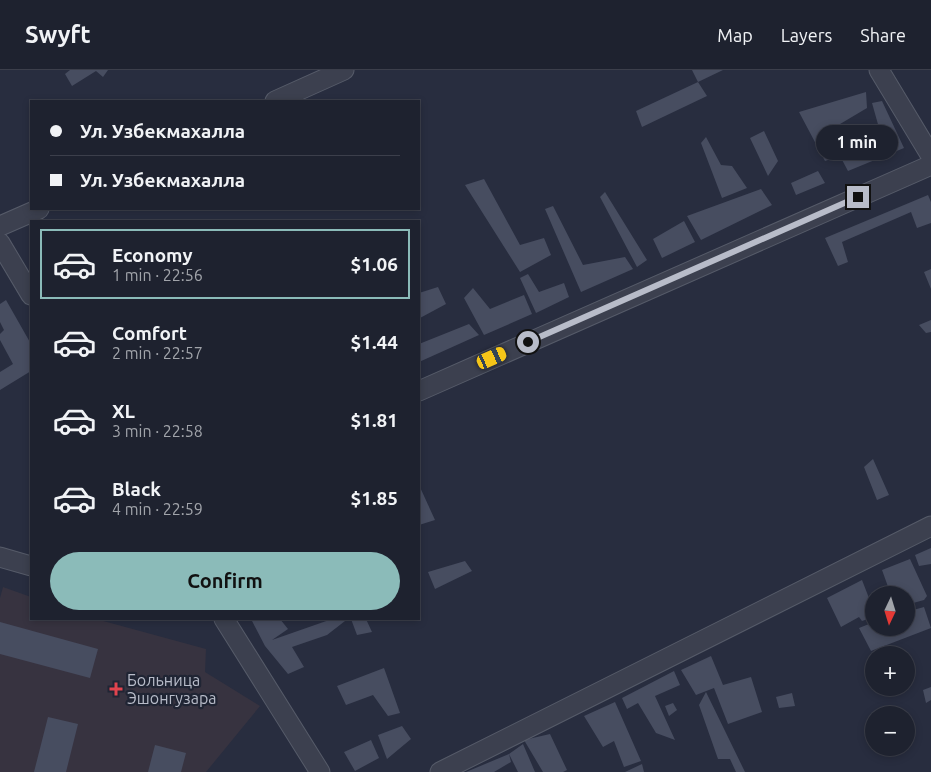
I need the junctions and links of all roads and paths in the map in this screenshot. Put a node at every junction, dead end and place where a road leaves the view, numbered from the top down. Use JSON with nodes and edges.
{"nodes":[{"id":1,"x":344,"y":70,"type":"edge"},
{"id":2,"x":880,"y":70,"type":"edge"},
{"id":3,"x":277,"y":100,"type":"edge"},
{"id":4,"x":931,"y":156,"type":"edge"},
{"id":5,"x":931,"y":165,"type":"edge"},
{"id":6,"x":37,"y":210,"type":"edge"},
{"id":7,"x":0,"y":226,"type":"edge"},
{"id":8,"x":0,"y":243,"type":"edge"},
{"id":9,"x":30,"y":293,"type":"edge"},
{"id":10,"x":420,"y":391,"type":"edge"},
{"id":11,"x":931,"y":526,"type":"edge"},
{"id":12,"x":0,"y":557,"type":"edge"},
{"id":13,"x":30,"y":566,"type":"edge"},
{"id":14,"x":220,"y":620,"type":"edge"},
{"id":15,"x":320,"y":772,"type":"edge"},
{"id":16,"x":440,"y":772,"type":"edge"}],
"edges":[{"from":1,"to":3,"type":"street"},
{"from":2,"to":4,"type":"street"},
{"from":5,"to":10,"type":"street"},
{"from":6,"to":7,"type":"street"},
{"from":8,"to":9,"type":"street"},
{"from":11,"to":16,"type":"street"},
{"from":12,"to":13,"type":"street"},
{"from":14,"to":15,"type":"street"}]}
